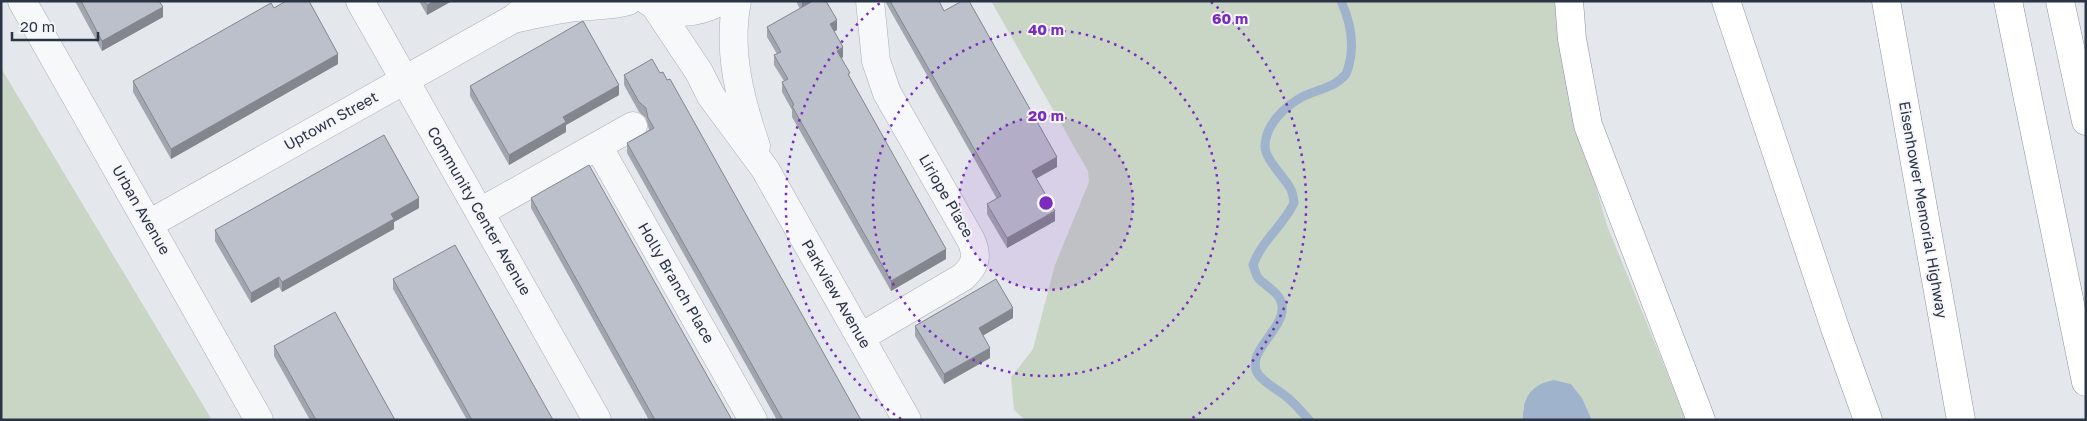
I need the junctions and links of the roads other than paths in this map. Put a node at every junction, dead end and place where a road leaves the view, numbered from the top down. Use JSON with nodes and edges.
{"nodes":[{"id":1,"x":22,"y":1,"type":"edge"},
{"id":2,"x":360,"y":1,"type":"edge"},
{"id":3,"x":535,"y":1,"type":"edge"},
{"id":4,"x":628,"y":1,"type":"edge"},
{"id":5,"x":721,"y":1,"type":"edge"},
{"id":6,"x":737,"y":1,"type":"edge"},
{"id":7,"x":870,"y":1,"type":"edge"},
{"id":8,"x":1569,"y":1,"type":"edge"},
{"id":9,"x":1726,"y":1,"type":"edge"},
{"id":10,"x":1886,"y":1,"type":"edge"},
{"id":11,"x":2008,"y":1,"type":"edge"},
{"id":12,"x":2060,"y":1,"type":"edge"},
{"id":13,"x":651,"y":4,"type":"edge"},
{"id":14,"x":513,"y":19,"type":"junction"},
{"id":15,"x":405,"y":80,"type":"junction"},
{"id":16,"x":2086,"y":122,"type":"edge"},
{"id":17,"x":633,"y":126,"type":"dead end"},
{"id":18,"x":598,"y":146,"type":"junction"},
{"id":19,"x":765,"y":169,"type":"junction"},
{"id":20,"x":480,"y":212,"type":"junction"},
{"id":21,"x":149,"y":224,"type":"junction"},
{"id":22,"x":861,"y":337,"type":"junction"},
{"id":23,"x":2086,"y":382,"type":"edge"},
{"id":24,"x":259,"y":420,"type":"edge"},
{"id":25,"x":597,"y":420,"type":"edge"},
{"id":26,"x":753,"y":420,"type":"edge"},
{"id":27,"x":907,"y":420,"type":"edge"},
{"id":28,"x":1701,"y":420,"type":"edge"},
{"id":29,"x":1868,"y":420,"type":"edge"},
{"id":30,"x":1961,"y":420,"type":"edge"}],
"edges":[{"from":1,"to":21,"type":"street","name":"Urban Avenue"},
{"from":2,"to":15,"type":"street","name":"Community Center Avenue"},
{"from":3,"to":14,"type":"street","name":"Uptown Street"},
{"from":4,"to":14,"type":"street","name":"Uptown Street"},
{"from":5,"to":13,"type":"street"},
{"from":6,"to":19,"type":"street","name":"Parkview Avenue"},
{"from":7,"to":22,"type":"street","name":"Liriope Place"},
{"from":8,"to":28,"type":"highway"},
{"from":9,"to":29,"type":"highway"},
{"from":10,"to":30,"type":"highway","name":"Eisenhower Memorial Highway"},
{"from":11,"to":23,"type":"highway"},
{"from":12,"to":16,"type":"highway"},
{"from":13,"to":19,"type":"street","name":"Parkview Avenue"},
{"from":14,"to":15,"type":"street","name":"Uptown Street"},
{"from":15,"to":20,"type":"street","name":"Community Center Avenue"},
{"from":15,"to":21,"type":"street","name":"Uptown Street"},
{"from":17,"to":18,"type":"street"},
{"from":18,"to":20,"type":"street"},
{"from":18,"to":26,"type":"street","name":"Holly Branch Place"},
{"from":19,"to":22,"type":"street","name":"Parkview Avenue"},
{"from":20,"to":25,"type":"street","name":"Community Center Avenue"},
{"from":21,"to":24,"type":"street","name":"Urban Avenue"},
{"from":22,"to":27,"type":"street","name":"Parkview Avenue"}]}
